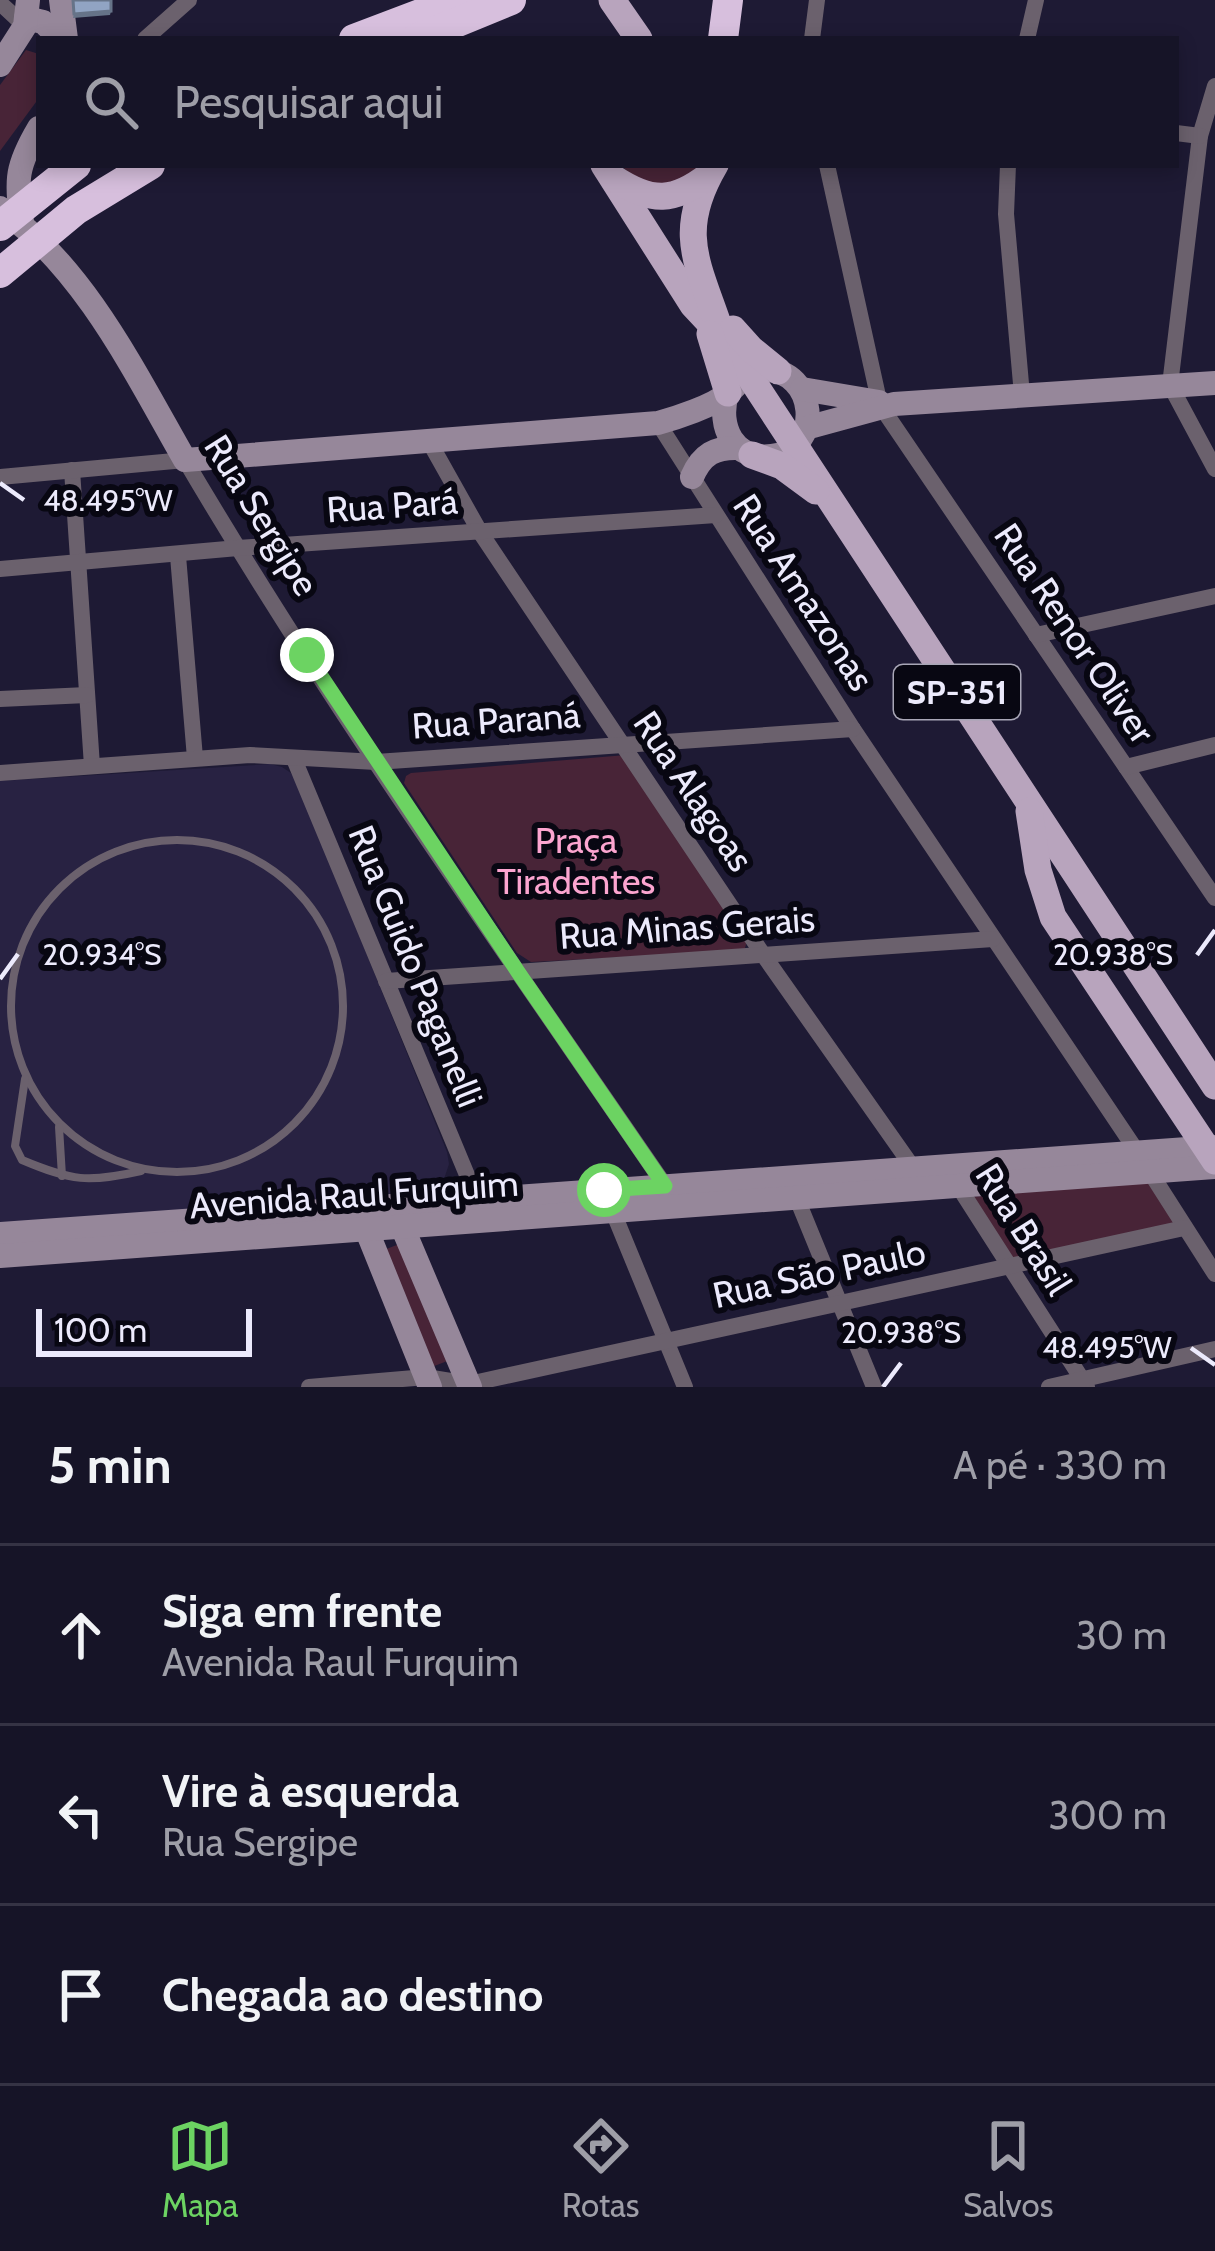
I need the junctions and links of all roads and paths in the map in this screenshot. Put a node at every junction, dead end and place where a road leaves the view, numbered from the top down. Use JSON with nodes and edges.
{"nodes":[{"id":1,"x":58,"y":0,"type":"edge"},
{"id":2,"x":189,"y":0,"type":"edge"},
{"id":3,"x":457,"y":0,"type":"edge"},
{"id":4,"x":511,"y":0,"type":"edge"},
{"id":5,"x":609,"y":0,"type":"edge"},
{"id":6,"x":728,"y":0,"type":"edge"},
{"id":7,"x":817,"y":0,"type":"edge"},
{"id":8,"x":1036,"y":0,"type":"edge"},
{"id":9,"x":0,"y":3,"type":"edge"},
{"id":10,"x":31,"y":17,"type":"edge"},
{"id":11,"x":60,"y":36,"type":"edge"},
{"id":12,"x":64,"y":36,"type":"edge"},
{"id":13,"x":148,"y":36,"type":"edge"},
{"id":14,"x":362,"y":36,"type":"edge"},
{"id":15,"x":423,"y":36,"type":"edge"},
{"id":16,"x":610,"y":36,"type":"edge"},
{"id":17,"x":637,"y":36,"type":"edge"},
{"id":18,"x":723,"y":36,"type":"edge"},
{"id":19,"x":812,"y":36,"type":"edge"},
{"id":20,"x":1028,"y":36,"type":"edge"},
{"id":21,"x":0,"y":65,"type":"edge"},
{"id":22,"x":1215,"y":86,"type":"edge"},
{"id":23,"x":1179,"y":133,"type":"edge"},
{"id":24,"x":36,"y":134,"type":"edge"},
{"id":25,"x":1200,"y":136,"type":"junction"},
{"id":26,"x":0,"y":166,"type":"edge"},
{"id":27,"x":72,"y":168,"type":"edge"},
{"id":28,"x":146,"y":168,"type":"edge"},
{"id":29,"x":828,"y":168,"type":"edge"},
{"id":30,"x":1008,"y":168,"type":"edge"},
{"id":31,"x":712,"y":170,"type":"edge"},
{"id":32,"x":610,"y":172,"type":"edge"},
{"id":33,"x":0,"y":208,"type":"edge"},
{"id":34,"x":11,"y":225,"type":"edge"},
{"id":35,"x":3,"y":271,"type":"edge"},
{"id":36,"x":700,"y":300,"type":"junction"},
{"id":37,"x":778,"y":371,"type":"junction"},
{"id":38,"x":1215,"y":383,"type":"edge"},
{"id":39,"x":1170,"y":385,"type":"junction"},
{"id":40,"x":734,"y":387,"type":"junction"},
{"id":41,"x":802,"y":389,"type":"junction"},
{"id":42,"x":1022,"y":395,"type":"junction"},
{"id":43,"x":884,"y":404,"type":"junction"},
{"id":44,"x":658,"y":423,"type":"junction"},
{"id":45,"x":802,"y":435,"type":"junction"},
{"id":46,"x":430,"y":443,"type":"junction"},
{"id":47,"x":746,"y":451,"type":"junction"},
{"id":48,"x":185,"y":460,"type":"junction"},
{"id":49,"x":1215,"y":469,"type":"edge"},
{"id":50,"x":72,"y":470,"type":"junction"},
{"id":51,"x":0,"y":477,"type":"edge"},
{"id":52,"x":692,"y":477,"type":"junction"},
{"id":53,"x":716,"y":515,"type":"junction"},
{"id":54,"x":840,"y":515,"type":"junction"},
{"id":55,"x":480,"y":532,"type":"junction"},
{"id":56,"x":238,"y":548,"type":"junction"},
{"id":57,"x":178,"y":556,"type":"junction"},
{"id":58,"x":78,"y":563,"type":"junction"},
{"id":59,"x":0,"y":568,"type":"edge"},
{"id":60,"x":887,"y":584,"type":"junction"},
{"id":61,"x":1215,"y":596,"type":"edge"},
{"id":62,"x":1036,"y":635,"type":"junction"},
{"id":63,"x":87,"y":694,"type":"junction"},
{"id":64,"x":0,"y":699,"type":"edge"},
{"id":65,"x":853,"y":729,"type":"junction"},
{"id":66,"x":624,"y":744,"type":"junction"},
{"id":67,"x":1215,"y":745,"type":"edge"},
{"id":68,"x":195,"y":758,"type":"junction"},
{"id":69,"x":294,"y":758,"type":"junction"},
{"id":70,"x":376,"y":762,"type":"junction"},
{"id":71,"x":92,"y":766,"type":"junction"},
{"id":72,"x":1126,"y":767,"type":"junction"},
{"id":73,"x":0,"y":773,"type":"edge"},
{"id":74,"x":1027,"y":800,"type":"junction"},
{"id":75,"x":1213,"y":891,"type":"edge"},
{"id":76,"x":993,"y":939,"type":"junction"},
{"id":77,"x":763,"y":953,"type":"junction"},
{"id":78,"x":518,"y":972,"type":"junction"},
{"id":79,"x":386,"y":981,"type":"junction"},
{"id":80,"x":25,"y":1078,"type":"junction"},
{"id":81,"x":1215,"y":1085,"type":"edge"},
{"id":82,"x":59,"y":1126,"type":"junction"},
{"id":83,"x":1215,"y":1147,"type":"edge"},
{"id":84,"x":17,"y":1153,"type":"junction"},
{"id":85,"x":0,"y":1155,"type":"edge"},
{"id":86,"x":1202,"y":1161,"type":"edge"},
{"id":87,"x":1144,"y":1162,"type":"junction"},
{"id":88,"x":914,"y":1169,"type":"junction"},
{"id":89,"x":144,"y":1170,"type":"junction"},
{"id":90,"x":62,"y":1176,"type":"junction"},
{"id":91,"x":952,"y":1176,"type":"junction"},
{"id":92,"x":792,"y":1187,"type":"junction"},
{"id":93,"x":672,"y":1196,"type":"junction"},
{"id":94,"x":477,"y":1199,"type":"junction"},
{"id":95,"x":608,"y":1201,"type":"junction"},
{"id":96,"x":398,"y":1216,"type":"junction"},
{"id":97,"x":362,"y":1218,"type":"junction"},
{"id":98,"x":1184,"y":1228,"type":"junction"},
{"id":99,"x":11,"y":1244,"type":"edge"},
{"id":100,"x":413,"y":1252,"type":"junction"},
{"id":101,"x":380,"y":1264,"type":"junction"},
{"id":102,"x":1007,"y":1266,"type":"junction"},
{"id":103,"x":1215,"y":1274,"type":"edge"},
{"id":104,"x":839,"y":1302,"type":"junction"},
{"id":105,"x":666,"y":1341,"type":"junction"},
{"id":106,"x":1215,"y":1349,"type":"edge"},
{"id":107,"x":428,"y":1382,"type":"edge"},
{"id":108,"x":1085,"y":1383,"type":"edge"},
{"id":109,"x":469,"y":1385,"type":"edge"},
{"id":110,"x":310,"y":1387,"type":"edge"},
{"id":111,"x":685,"y":1387,"type":"edge"},
{"id":112,"x":874,"y":1387,"type":"edge"},
{"id":113,"x":1049,"y":1387,"type":"edge"}],
"edges":[{"from":1,"to":10,"type":"street"},
{"from":1,"to":12,"type":"street"},
{"from":2,"to":13,"type":"street"},
{"from":3,"to":14,"type":"highway"},
{"from":4,"to":15,"type":"highway"},
{"from":5,"to":16,"type":"main road"},
{"from":5,"to":17,"type":"main road"},
{"from":6,"to":18,"type":"highway"},
{"from":7,"to":19,"type":"street"},
{"from":8,"to":20,"type":"street"},
{"from":9,"to":10,"type":"street"},
{"from":10,"to":11,"type":"street"},
{"from":10,"to":21,"type":"street"},
{"from":22,"to":25,"type":"street"},
{"from":23,"to":25,"type":"street"},
{"from":24,"to":26,"type":"street"},
{"from":24,"to":34,"type":"street"},
{"from":25,"to":39,"type":"street"},
{"from":27,"to":34,"type":"highway"},
{"from":28,"to":35,"type":"highway"},
{"from":29,"to":43,"type":"street"},
{"from":30,"to":42,"type":"street"},
{"from":31,"to":32,"type":"main road","number":"SP-351"},
{"from":31,"to":36,"type":"main road","number":"SP-351"},
{"from":32,"to":36,"type":"main road","number":"SP-351"},
{"from":33,"to":34,"type":"street","name":"Rua Sergipe"},
{"from":34,"to":48,"type":"street","name":"Rua Sergipe"},
{"from":36,"to":37,"type":"main road"},
{"from":36,"to":40,"type":"main road"},
{"from":36,"to":40,"type":"main road","number":"SP-351"},
{"from":37,"to":40,"type":"street"},
{"from":37,"to":41,"type":"street"},
{"from":38,"to":39,"type":"street"},
{"from":39,"to":42,"type":"street"},
{"from":39,"to":49,"type":"street"},
{"from":40,"to":44,"type":"street"},
{"from":40,"to":45,"type":"main road","number":"SP-351"},
{"from":40,"to":47,"type":"street"},
{"from":41,"to":43,"type":"street"},
{"from":41,"to":45,"type":"street"},
{"from":42,"to":43,"type":"street"},
{"from":43,"to":45,"type":"street"},
{"from":43,"to":62,"type":"street","name":"Rua Renor Oliver"},
{"from":44,"to":46,"type":"street"},
{"from":44,"to":52,"type":"street","name":"Rua Amazonas"},
{"from":45,"to":47,"type":"street"},
{"from":45,"to":54,"type":"main road","number":"SP-351"},
{"from":45,"to":60,"type":"main road"},
{"from":46,"to":48,"type":"street"},
{"from":46,"to":55,"type":"street","name":"Rua Alagoas"},
{"from":47,"to":52,"type":"street"},
{"from":47,"to":54,"type":"main road"},
{"from":48,"to":50,"type":"street"},
{"from":48,"to":56,"type":"street","name":"Rua Sergipe"},
{"from":50,"to":51,"type":"street"},
{"from":50,"to":58,"type":"street"},
{"from":52,"to":53,"type":"street","name":"Rua Amazonas"},
{"from":53,"to":55,"type":"street","name":"Rua Pará"},
{"from":53,"to":65,"type":"street","name":"Rua Amazonas"},
{"from":54,"to":60,"type":"main road","number":"SP-351"},
{"from":55,"to":56,"type":"street","name":"Rua Pará"},
{"from":55,"to":66,"type":"street","name":"Rua Alagoas"},
{"from":56,"to":57,"type":"street","name":"Rua Pará"},
{"from":56,"to":70,"type":"street","name":"Rua Sergipe"},
{"from":57,"to":58,"type":"street","name":"Rua Pará"},
{"from":57,"to":68,"type":"street"},
{"from":58,"to":59,"type":"street","name":"Rua Pará"},
{"from":58,"to":63,"type":"street"},
{"from":60,"to":74,"type":"main road","number":"SP-351"},
{"from":61,"to":62,"type":"street"},
{"from":62,"to":72,"type":"street","name":"Rua Renor Oliver"},
{"from":63,"to":64,"type":"street"},
{"from":63,"to":71,"type":"street"},
{"from":65,"to":66,"type":"street","name":"Rua Paraná"},
{"from":65,"to":76,"type":"street","name":"Rua Amazonas"},
{"from":66,"to":70,"type":"street","name":"Rua Paraná"},
{"from":66,"to":77,"type":"street","name":"Rua Alagoas"},
{"from":67,"to":72,"type":"street"},
{"from":68,"to":69,"type":"street","name":"Rua Paraná"},
{"from":68,"to":71,"type":"street","name":"Rua Paraná"},
{"from":69,"to":70,"type":"street","name":"Rua Paraná"},
{"from":69,"to":79,"type":"street","name":"Rua Guido Paganelli"},
{"from":70,"to":78,"type":"street","name":"Rua Sergipe"},
{"from":71,"to":73,"type":"street","name":"Rua Paraná"},
{"from":72,"to":75,"type":"street","name":"Rua Renor Oliver"},
{"from":74,"to":81,"type":"main road","number":"SP-351"},
{"from":74,"to":86,"type":"main road","number":"SP-351"},
{"from":76,"to":77,"type":"street","name":"Rua Minas Gerais"},
{"from":76,"to":87,"type":"street","name":"Rua Amazonas"},
{"from":77,"to":78,"type":"street","name":"Rua Minas Gerais"},
{"from":77,"to":88,"type":"street","name":"Rua Alagoas"},
{"from":78,"to":79,"type":"street","name":"Rua Minas Gerais"},
{"from":78,"to":93,"type":"street","name":"Rua Sergipe"},
{"from":79,"to":94,"type":"street","name":"Rua Guido Paganelli"},
{"from":80,"to":82,"type":"lane"},
{"from":80,"to":84,"type":"lane"},
{"from":80,"to":89,"type":"lane"},
{"from":82,"to":89,"type":"lane"},
{"from":82,"to":90,"type":"lane"},
{"from":83,"to":86,"type":"street","name":"Avenida Raul Furquim"},
{"from":84,"to":85,"type":"lane"},
{"from":84,"to":90,"type":"lane"},
{"from":86,"to":87,"type":"street","name":"Avenida Raul Furquim"},
{"from":87,"to":91,"type":"street","name":"Avenida Raul Furquim"},
{"from":87,"to":98,"type":"street","name":"Rua Amazonas"},
{"from":88,"to":91,"type":"street","name":"Avenida Raul Furquim"},
{"from":88,"to":92,"type":"street","name":"Avenida Raul Furquim"},
{"from":89,"to":90,"type":"lane"},
{"from":91,"to":92,"type":"street","name":"Avenida Raul Furquim"},
{"from":91,"to":102,"type":"street","name":"Rua Brasil"},
{"from":92,"to":93,"type":"street","name":"Avenida Raul Furquim"},
{"from":92,"to":104,"type":"street"},
{"from":93,"to":95,"type":"street","name":"Avenida Raul Furquim"},
{"from":94,"to":95,"type":"street","name":"Avenida Raul Furquim"},
{"from":94,"to":96,"type":"street","name":"Avenida Raul Furquim"},
{"from":95,"to":96,"type":"street","name":"Avenida Raul Furquim"},
{"from":95,"to":105,"type":"street"},
{"from":96,"to":97,"type":"street","name":"Avenida Raul Furquim"},
{"from":96,"to":100,"type":"street"},
{"from":97,"to":99,"type":"street","name":"Avenida Raul Furquim"},
{"from":97,"to":101,"type":"street"},
{"from":98,"to":102,"type":"street","name":"Rua São Paulo"},
{"from":98,"to":103,"type":"street","name":"Rua Amazonas"},
{"from":100,"to":101,"type":"street"},
{"from":100,"to":109,"type":"street"},
{"from":101,"to":107,"type":"street"},
{"from":102,"to":104,"type":"street","name":"Rua São Paulo"},
{"from":102,"to":108,"type":"street","name":"Rua Brasil"},
{"from":104,"to":105,"type":"street","name":"Rua São Paulo"},
{"from":104,"to":112,"type":"street"},
{"from":105,"to":109,"type":"street","name":"Rua São Paulo"},
{"from":105,"to":111,"type":"street"},
{"from":106,"to":108,"type":"street"},
{"from":107,"to":109,"type":"street"},
{"from":107,"to":110,"type":"street"},
{"from":108,"to":113,"type":"street"}]}
